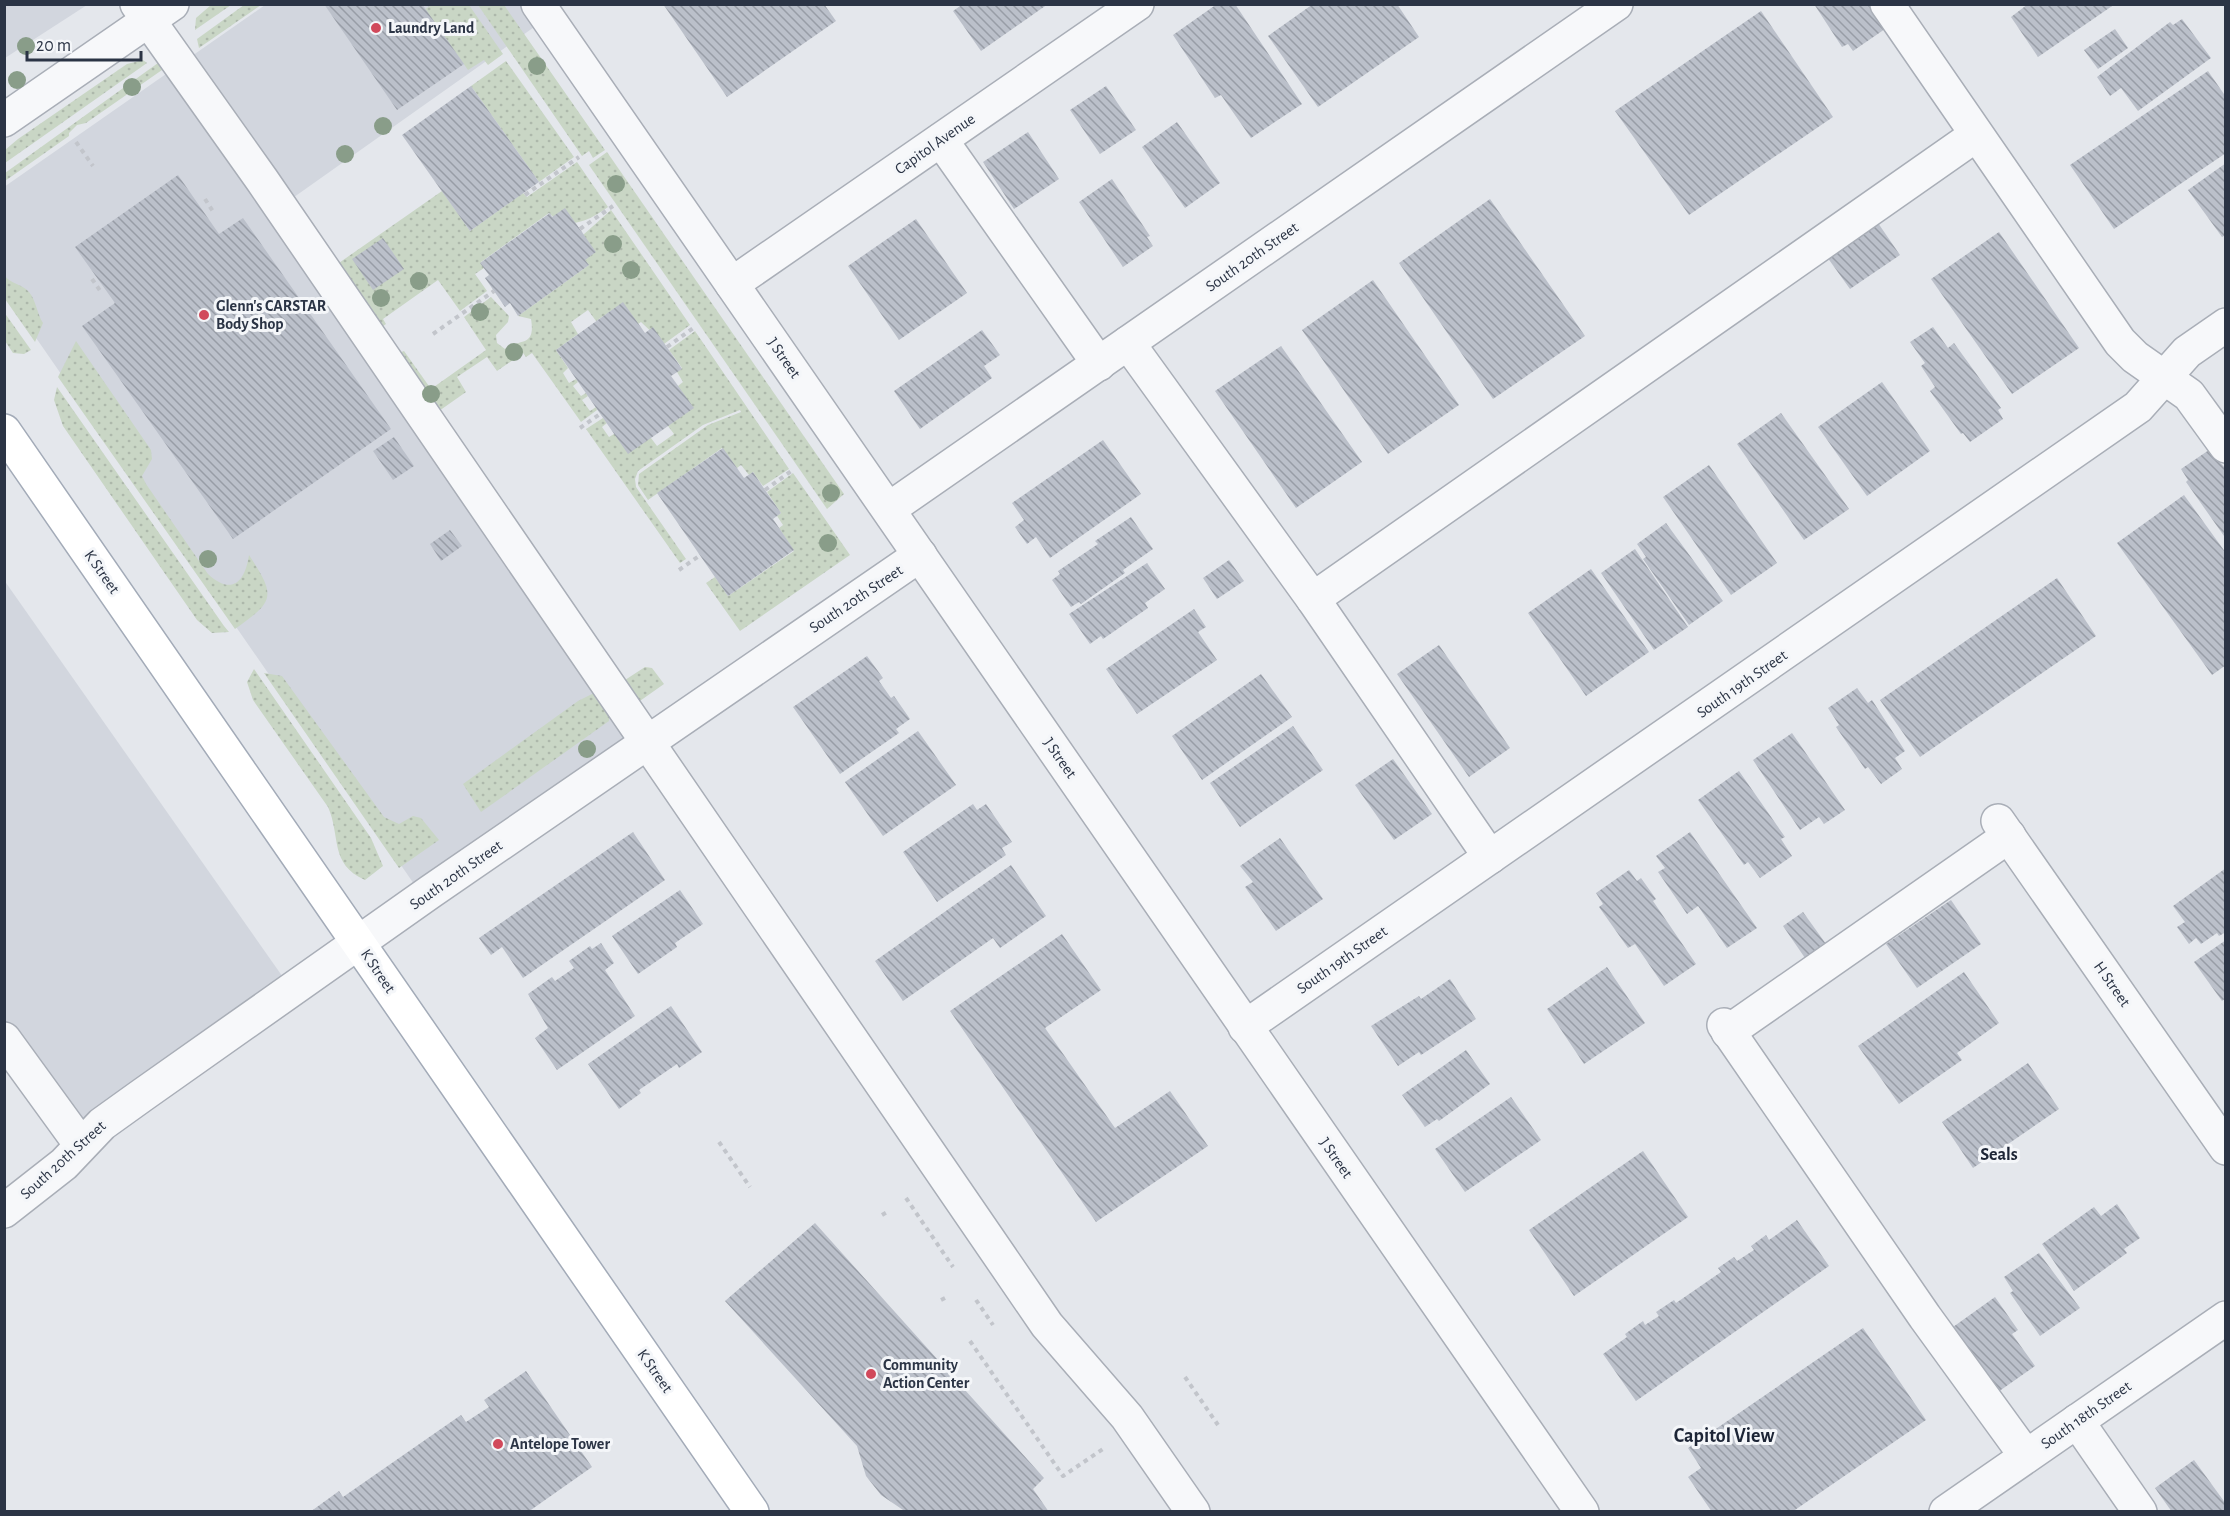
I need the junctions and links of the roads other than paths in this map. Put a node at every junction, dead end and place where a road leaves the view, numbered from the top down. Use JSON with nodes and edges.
{"nodes":[{"id":1,"x":538,"y":4,"type":"edge"},
{"id":2,"x":1137,"y":4,"type":"edge"},
{"id":3,"x":1616,"y":4,"type":"edge"},
{"id":4,"x":1887,"y":4,"type":"edge"},
{"id":5,"x":153,"y":10,"type":"edge"},
{"id":6,"x":4,"y":120,"type":"edge"},
{"id":7,"x":1976,"y":135,"type":"junction"},
{"id":8,"x":941,"y":140,"type":"junction"},
{"id":9,"x":732,"y":284,"type":"junction"},
{"id":10,"x":2226,"y":326,"type":"edge"},
{"id":11,"x":1128,"y":343,"type":"junction"},
{"id":12,"x":1099,"y":364,"type":"junction"},
{"id":13,"x":2164,"y":378,"type":"junction"},
{"id":14,"x":4,"y":431,"type":"edge"},
{"id":15,"x":2226,"y":446,"type":"edge"},
{"id":16,"x":889,"y":509,"type":"junction"},
{"id":17,"x":920,"y":555,"type":"junction"},
{"id":18,"x":1313,"y":599,"type":"junction"},
{"id":19,"x":647,"y":742,"type":"junction"},
{"id":20,"x":1490,"y":857,"type":"junction"},
{"id":21,"x":358,"y":942,"type":"junction"},
{"id":22,"x":1245,"y":1027,"type":"junction"},
{"id":23,"x":4,"y":1039,"type":"edge"},
{"id":24,"x":81,"y":1145,"type":"junction"},
{"id":25,"x":2226,"y":1148,"type":"edge"},
{"id":26,"x":4,"y":1211,"type":"edge"},
{"id":27,"x":2226,"y":1318,"type":"edge"},
{"id":28,"x":2077,"y":1421,"type":"junction"},
{"id":29,"x":2026,"y":1456,"type":"junction"},
{"id":30,"x":744,"y":1508,"type":"edge"},
{"id":31,"x":1193,"y":1512,"type":"edge"},
{"id":32,"x":1581,"y":1512,"type":"edge"},
{"id":33,"x":1946,"y":1512,"type":"edge"},
{"id":34,"x":2140,"y":1512,"type":"edge"}],
"edges":[{"from":1,"to":9,"type":"street","name":"J Street"},
{"from":2,"to":8,"type":"street","name":"Capitol Avenue"},
{"from":3,"to":11,"type":"street","name":"South 20th Street"},
{"from":4,"to":7,"type":"street"},
{"from":5,"to":6,"type":"street"},
{"from":5,"to":19,"type":"street"},
{"from":7,"to":13,"type":"street"},
{"from":7,"to":18,"type":"street"},
{"from":8,"to":9,"type":"street","name":"Capitol Avenue"},
{"from":8,"to":12,"type":"street"},
{"from":9,"to":16,"type":"street","name":"J Street"},
{"from":10,"to":13,"type":"street","name":"South 19th Street"},
{"from":11,"to":12,"type":"street","name":"South 20th Street"},
{"from":11,"to":18,"type":"street"},
{"from":12,"to":16,"type":"street","name":"South 20th Street"},
{"from":13,"to":15,"type":"street"},
{"from":13,"to":20,"type":"street","name":"South 19th Street"},
{"from":14,"to":21,"type":"main road","name":"K Street"},
{"from":16,"to":17,"type":"street","name":"J Street"},
{"from":17,"to":19,"type":"street","name":"South 20th Street"},
{"from":17,"to":22,"type":"street","name":"J Street"},
{"from":18,"to":20,"type":"street"},
{"from":19,"to":21,"type":"street","name":"South 20th Street"},
{"from":19,"to":31,"type":"street"},
{"from":20,"to":22,"type":"street","name":"South 19th Street"},
{"from":21,"to":24,"type":"street","name":"South 20th Street"},
{"from":21,"to":30,"type":"main road","name":"K Street"},
{"from":22,"to":32,"type":"street","name":"J Street"},
{"from":23,"to":24,"type":"street"},
{"from":24,"to":26,"type":"street","name":"South 20th Street"},
{"from":25,"to":29,"type":"street","name":"H Street"},
{"from":27,"to":28,"type":"street","name":"South 18th Street"},
{"from":28,"to":29,"type":"street","name":"South 18th Street"},
{"from":28,"to":34,"type":"street"},
{"from":29,"to":33,"type":"street","name":"South 18th Street"}]}
